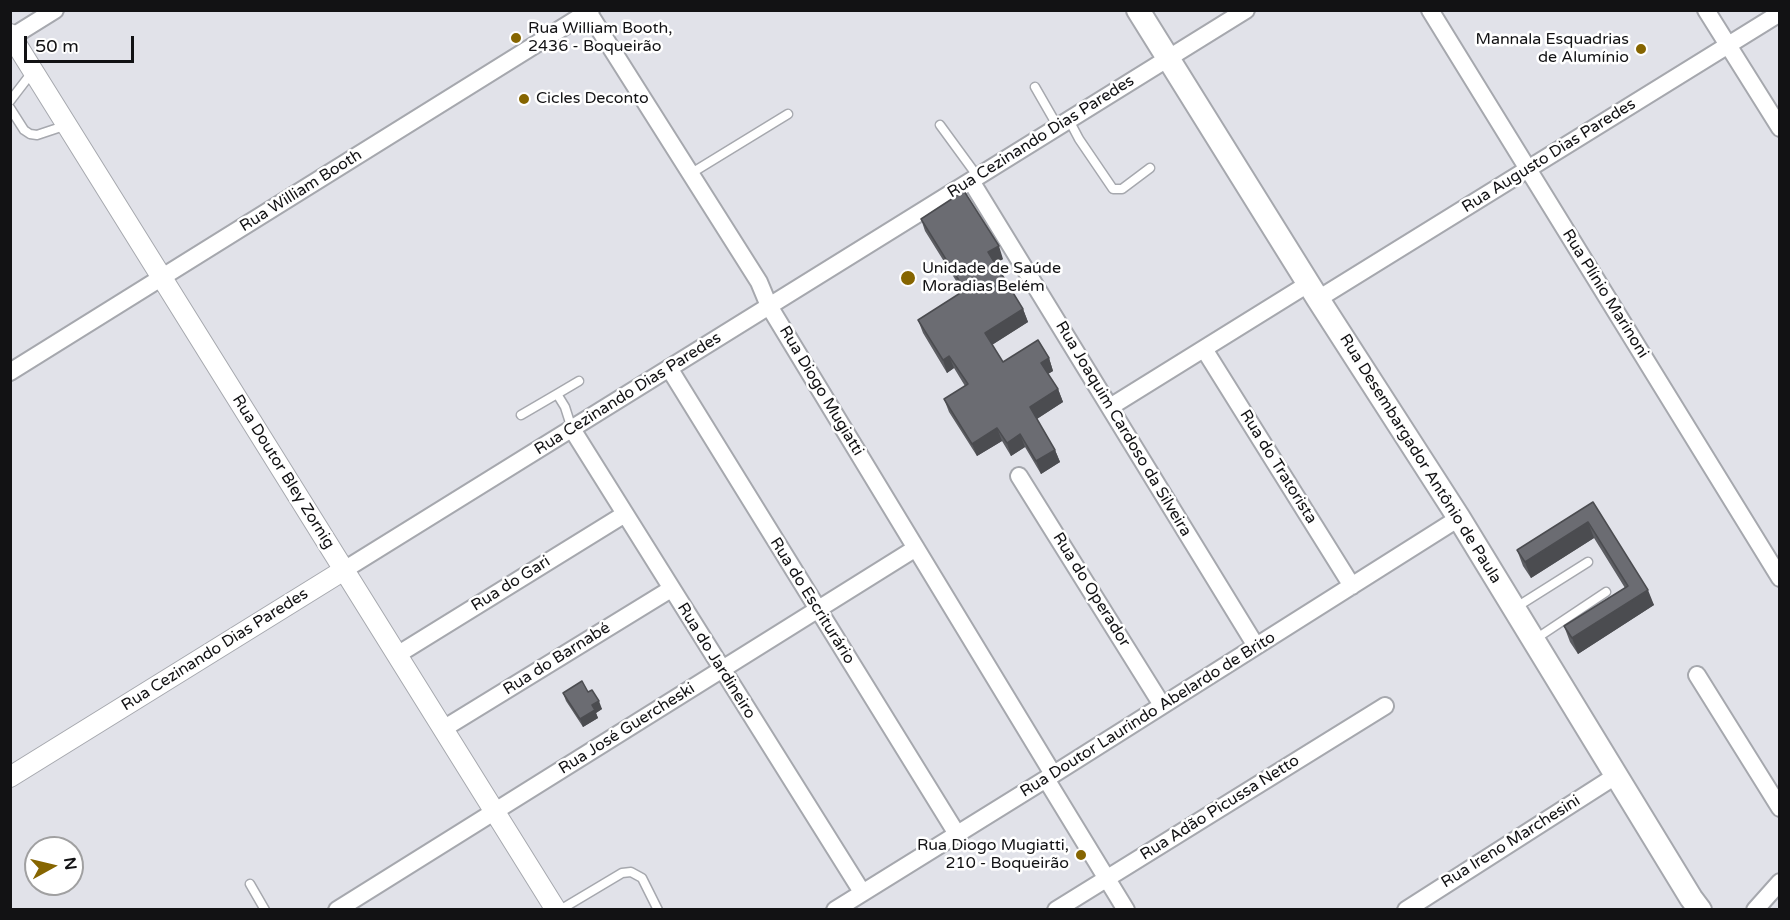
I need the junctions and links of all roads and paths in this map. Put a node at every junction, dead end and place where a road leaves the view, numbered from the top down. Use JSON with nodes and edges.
{"nodes":[{"id":1,"x":55,"y":10,"type":"edge"},
{"id":2,"x":1138,"y":10,"type":"edge"},
{"id":3,"x":1246,"y":10,"type":"edge"},
{"id":4,"x":1430,"y":10,"type":"edge"},
{"id":5,"x":1706,"y":10,"type":"edge"},
{"id":6,"x":589,"y":11,"type":"edge"},
{"id":7,"x":1779,"y":13,"type":"edge"},
{"id":8,"x":11,"y":36,"type":"edge"},
{"id":9,"x":1728,"y":45,"type":"junction"},
{"id":10,"x":1168,"y":59,"type":"junction"},
{"id":11,"x":33,"y":71,"type":"junction"},
{"id":12,"x":1035,"y":87,"type":"dead end"},
{"id":13,"x":10,"y":101,"type":"edge"},
{"id":14,"x":10,"y":108,"type":"edge"},
{"id":15,"x":788,"y":114,"type":"dead end"},
{"id":16,"x":1064,"y":123,"type":"junction"},
{"id":17,"x":67,"y":125,"type":"junction"},
{"id":18,"x":940,"y":125,"type":"dead end"},
{"id":19,"x":1779,"y":128,"type":"edge"},
{"id":20,"x":1150,"y":168,"type":"dead end"},
{"id":21,"x":1528,"y":169,"type":"junction"},
{"id":22,"x":690,"y":174,"type":"junction"},
{"id":23,"x":975,"y":179,"type":"junction"},
{"id":24,"x":162,"y":278,"type":"junction"},
{"id":25,"x":1313,"y":292,"type":"junction"},
{"id":26,"x":770,"y":306,"type":"junction"},
{"id":27,"x":1204,"y":349,"type":"junction"},
{"id":28,"x":669,"y":368,"type":"junction"},
{"id":29,"x":10,"y":372,"type":"edge"},
{"id":30,"x":579,"y":381,"type":"dead end"},
{"id":31,"x":557,"y":394,"type":"junction"},
{"id":32,"x":1110,"y":407,"type":"junction"},
{"id":33,"x":521,"y":416,"type":"dead end"},
{"id":34,"x":572,"y":429,"type":"junction"},
{"id":35,"x":1019,"y":476,"type":"dead end"},
{"id":36,"x":625,"y":514,"type":"junction"},
{"id":37,"x":1459,"y":518,"type":"junction"},
{"id":38,"x":916,"y":548,"type":"junction"},
{"id":39,"x":1587,"y":562,"type":"dead end"},
{"id":40,"x":344,"y":570,"type":"junction"},
{"id":41,"x":1779,"y":578,"type":"edge"},
{"id":42,"x":1352,"y":586,"type":"junction"},
{"id":43,"x":671,"y":589,"type":"junction"},
{"id":44,"x":1606,"y":592,"type":"dead end"},
{"id":45,"x":1514,"y":608,"type":"junction"},
{"id":46,"x":817,"y":610,"type":"junction"},
{"id":47,"x":1534,"y":640,"type":"junction"},
{"id":48,"x":1256,"y":646,"type":"junction"},
{"id":49,"x":397,"y":655,"type":"junction"},
{"id":50,"x":722,"y":669,"type":"junction"},
{"id":51,"x":1697,"y":675,"type":"dead end"},
{"id":52,"x":1162,"y":705,"type":"junction"},
{"id":53,"x":1385,"y":706,"type":"dead end"},
{"id":54,"x":443,"y":729,"type":"junction"},
{"id":55,"x":1050,"y":776,"type":"junction"},
{"id":56,"x":1617,"y":776,"type":"junction"},
{"id":57,"x":10,"y":777,"type":"edge"},
{"id":58,"x":1779,"y":808,"type":"edge"},
{"id":59,"x":494,"y":811,"type":"junction"},
{"id":60,"x":957,"y":834,"type":"junction"},
{"id":61,"x":1107,"y":878,"type":"junction"},
{"id":62,"x":1779,"y":882,"type":"edge"},
{"id":63,"x":250,"y":884,"type":"dead end"},
{"id":64,"x":862,"y":892,"type":"junction"},
{"id":65,"x":265,"y":909,"type":"edge"},
{"id":66,"x":337,"y":909,"type":"edge"},
{"id":67,"x":558,"y":909,"type":"edge"},
{"id":68,"x":658,"y":909,"type":"edge"},
{"id":69,"x":835,"y":909,"type":"edge"},
{"id":70,"x":1056,"y":909,"type":"edge"},
{"id":71,"x":1126,"y":909,"type":"edge"},
{"id":72,"x":1406,"y":909,"type":"edge"},
{"id":73,"x":1700,"y":909,"type":"edge"},
{"id":74,"x":1755,"y":909,"type":"edge"}],
"edges":[{"from":1,"to":8,"type":"street"},
{"from":2,"to":10,"type":"main road","name":"Rua Desembargador Antônio de Paula"},
{"from":3,"to":10,"type":"street","name":"Rua Cezinando Dias Paredes"},
{"from":4,"to":21,"type":"street","name":"Rua Plínio Marinoni"},
{"from":5,"to":9,"type":"street"},
{"from":6,"to":22,"type":"street","name":"Rua Diogo Mugiatti"},
{"from":6,"to":24,"type":"street","name":"Rua William Booth"},
{"from":7,"to":9,"type":"street","name":"Rua Augusto Dias Paredes"},
{"from":8,"to":11,"type":"street","name":"Rua Doutor Bley Zornig"},
{"from":9,"to":19,"type":"street"},
{"from":9,"to":21,"type":"street","name":"Rua Augusto Dias Paredes"},
{"from":10,"to":16,"type":"street","name":"Rua Cezinando Dias Paredes"},
{"from":10,"to":25,"type":"main road","name":"Rua Desembargador Antônio de Paula"},
{"from":11,"to":13,"type":"lane"},
{"from":11,"to":17,"type":"street","name":"Rua Doutor Bley Zornig"},
{"from":12,"to":16,"type":"lane"},
{"from":14,"to":17,"type":"lane"},
{"from":15,"to":22,"type":"lane"},
{"from":16,"to":20,"type":"lane"},
{"from":16,"to":23,"type":"street","name":"Rua Cezinando Dias Paredes"},
{"from":17,"to":24,"type":"street","name":"Rua Doutor Bley Zornig"},
{"from":18,"to":23,"type":"lane"},
{"from":21,"to":25,"type":"street","name":"Rua Augusto Dias Paredes"},
{"from":21,"to":41,"type":"street","name":"Rua Plínio Marinoni"},
{"from":22,"to":26,"type":"street","name":"Rua Diogo Mugiatti"},
{"from":23,"to":26,"type":"street","name":"Rua Cezinando Dias Paredes"},
{"from":23,"to":32,"type":"street","name":"Rua Joaquim Cardoso da Silveira"},
{"from":24,"to":29,"type":"street","name":"Rua William Booth"},
{"from":24,"to":40,"type":"street","name":"Rua Doutor Bley Zornig"},
{"from":25,"to":27,"type":"street","name":"Rua Augusto Dias Paredes"},
{"from":25,"to":37,"type":"main road","name":"Rua Desembargador Antônio de Paula"},
{"from":26,"to":28,"type":"street","name":"Rua Cezinando Dias Paredes"},
{"from":26,"to":38,"type":"street","name":"Rua Diogo Mugiatti"},
{"from":27,"to":32,"type":"street","name":"Rua Augusto Dias Paredes"},
{"from":27,"to":42,"type":"street","name":"Rua do Tratorista"},
{"from":28,"to":34,"type":"street","name":"Rua Cezinando Dias Paredes"},
{"from":28,"to":46,"type":"street","name":"Rua do Escriturário"},
{"from":30,"to":31,"type":"lane"},
{"from":31,"to":33,"type":"lane"},
{"from":31,"to":34,"type":"lane"},
{"from":32,"to":48,"type":"street","name":"Rua Joaquim Cardoso da Silveira"},
{"from":34,"to":36,"type":"street","name":"Rua do Jardineiro"},
{"from":34,"to":40,"type":"street","name":"Rua Cezinando Dias Paredes"},
{"from":35,"to":52,"type":"street","name":"Rua do Operador"},
{"from":36,"to":43,"type":"street","name":"Rua do Jardineiro"},
{"from":36,"to":49,"type":"street","name":"Rua do Gari"},
{"from":37,"to":42,"type":"street","name":"Rua Doutor Laurindo Abelardo de Brito"},
{"from":37,"to":45,"type":"main road","name":"Rua Desembargador Antônio de Paula"},
{"from":38,"to":46,"type":"street","name":"Rua José Guercheski"},
{"from":38,"to":55,"type":"street","name":"Rua Diogo Mugiatti"},
{"from":39,"to":45,"type":"lane"},
{"from":40,"to":49,"type":"street","name":"Rua Doutor Bley Zornig"},
{"from":40,"to":57,"type":"street","name":"Rua Cezinando Dias Paredes"},
{"from":42,"to":48,"type":"street","name":"Rua Doutor Laurindo Abelardo de Brito"},
{"from":43,"to":50,"type":"street","name":"Rua do Jardineiro"},
{"from":43,"to":54,"type":"street","name":"Rua do Barnabé"},
{"from":44,"to":47,"type":"lane"},
{"from":45,"to":47,"type":"main road","name":"Rua Desembargador Antônio de Paula"},
{"from":46,"to":50,"type":"street","name":"Rua José Guercheski"},
{"from":46,"to":60,"type":"street","name":"Rua do Escriturário"},
{"from":47,"to":56,"type":"main road","name":"Rua Desembargador Antônio de Paula"},
{"from":48,"to":52,"type":"street","name":"Rua Doutor Laurindo Abelardo de Brito"},
{"from":49,"to":54,"type":"street","name":"Rua Doutor Bley Zornig"},
{"from":50,"to":59,"type":"street","name":"Rua José Guercheski"},
{"from":50,"to":64,"type":"street","name":"Rua do Jardineiro"},
{"from":51,"to":58,"type":"street"},
{"from":52,"to":55,"type":"street","name":"Rua Doutor Laurindo Abelardo de Brito"},
{"from":53,"to":61,"type":"street","name":"Rua Adão Picussa Netto"},
{"from":54,"to":59,"type":"street","name":"Rua Doutor Bley Zornig"},
{"from":55,"to":60,"type":"street","name":"Rua Doutor Laurindo Abelardo de Brito"},
{"from":55,"to":61,"type":"street","name":"Rua Diogo Mugiatti"},
{"from":56,"to":72,"type":"street","name":"Rua Ireno Marchesini"},
{"from":56,"to":73,"type":"main road","name":"Rua Desembargador Antônio de Paula"},
{"from":59,"to":66,"type":"street","name":"Rua José Guercheski"},
{"from":59,"to":67,"type":"street","name":"Rua Doutor Bley Zornig"},
{"from":60,"to":64,"type":"street","name":"Rua Doutor Laurindo Abelardo de Brito"},
{"from":61,"to":70,"type":"street","name":"Rua Adão Picussa Netto"},
{"from":61,"to":71,"type":"street","name":"Rua Diogo Mugiatti"},
{"from":62,"to":74,"type":"street"},
{"from":63,"to":65,"type":"lane"},
{"from":64,"to":69,"type":"street","name":"Rua Doutor Laurindo Abelardo de Brito"},
{"from":67,"to":68,"type":"lane"}]}
